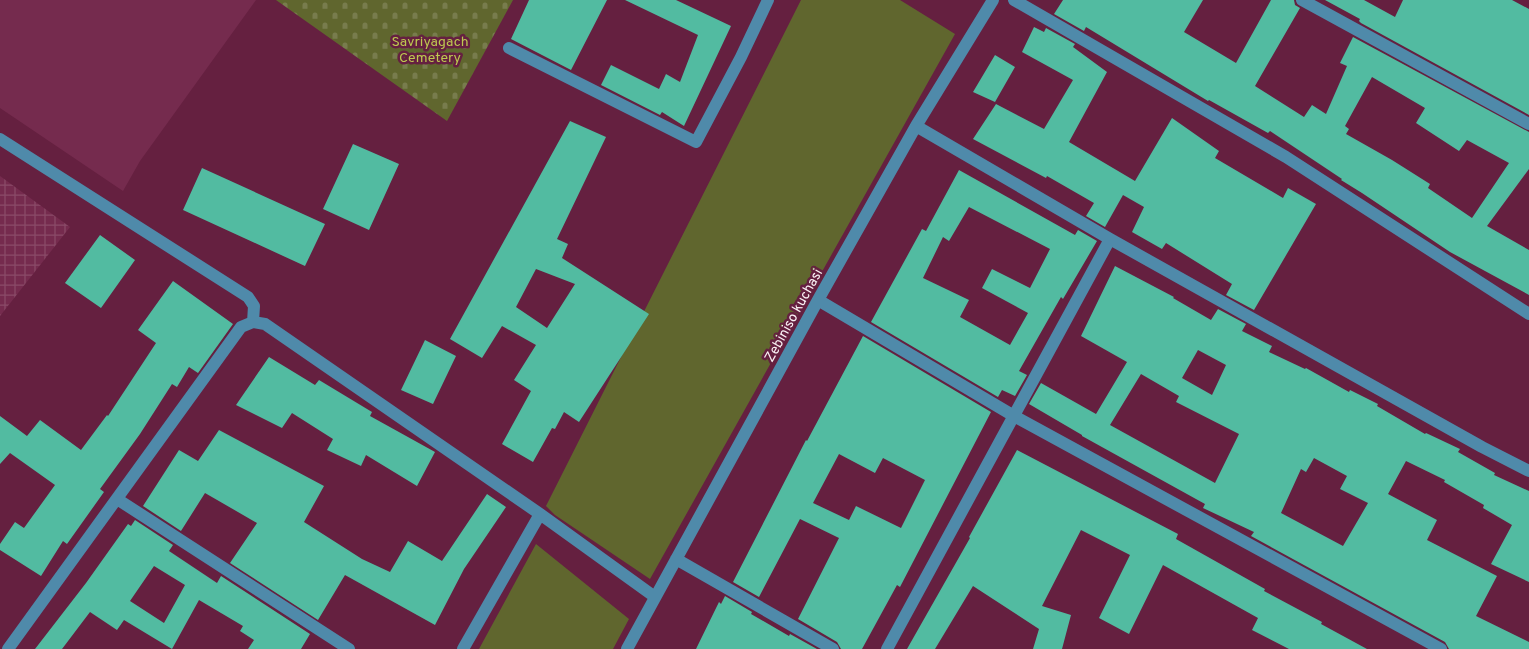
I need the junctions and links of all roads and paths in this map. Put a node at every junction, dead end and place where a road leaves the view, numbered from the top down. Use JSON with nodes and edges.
{"nodes":[{"id":1,"x":768,"y":0,"type":"edge"},
{"id":2,"x":993,"y":0,"type":"edge"},
{"id":3,"x":1014,"y":0,"type":"edge"},
{"id":4,"x":1302,"y":0,"type":"edge"},
{"id":5,"x":509,"y":48,"type":"dead end"},
{"id":6,"x":1529,"y":124,"type":"edge"},
{"id":7,"x":916,"y":126,"type":"junction"},
{"id":8,"x":0,"y":139,"type":"edge"},
{"id":9,"x":1110,"y":239,"type":"junction"},
{"id":10,"x":818,"y":300,"type":"junction"},
{"id":11,"x":1529,"y":314,"type":"edge"},
{"id":12,"x":253,"y":322,"type":"junction"},
{"id":13,"x":1014,"y":416,"type":"junction"},
{"id":14,"x":1529,"y":472,"type":"edge"},
{"id":15,"x":117,"y":499,"type":"junction"},
{"id":16,"x":540,"y":514,"type":"junction"},
{"id":17,"x":676,"y":559,"type":"junction"},
{"id":18,"x":655,"y":597,"type":"junction"},
{"id":19,"x":8,"y":649,"type":"edge"},
{"id":20,"x":349,"y":649,"type":"edge"},
{"id":21,"x":463,"y":649,"type":"edge"},
{"id":22,"x":628,"y":649,"type":"edge"},
{"id":23,"x":833,"y":649,"type":"edge"},
{"id":24,"x":887,"y":649,"type":"edge"},
{"id":25,"x":1441,"y":649,"type":"edge"}],
"edges":[{"from":1,"to":5,"type":"street"},
{"from":2,"to":7,"type":"street","name":"Zebiniso kuchasi"},
{"from":3,"to":11,"type":"street"},
{"from":4,"to":6,"type":"street"},
{"from":7,"to":9,"type":"street"},
{"from":7,"to":10,"type":"street","name":"Zebiniso kuchasi"},
{"from":8,"to":12,"type":"street"},
{"from":9,"to":13,"type":"street"},
{"from":9,"to":14,"type":"street"},
{"from":10,"to":13,"type":"street"},
{"from":10,"to":17,"type":"street","name":"Zebiniso kuchasi"},
{"from":12,"to":15,"type":"street"},
{"from":12,"to":16,"type":"street"},
{"from":13,"to":24,"type":"street"},
{"from":13,"to":25,"type":"street"},
{"from":15,"to":19,"type":"street"},
{"from":15,"to":20,"type":"street"},
{"from":16,"to":18,"type":"street"},
{"from":16,"to":21,"type":"street"},
{"from":17,"to":18,"type":"street","name":"Zebiniso kuchasi"},
{"from":17,"to":23,"type":"street"},
{"from":18,"to":22,"type":"street","name":"Zebiniso kuchasi"}]}
